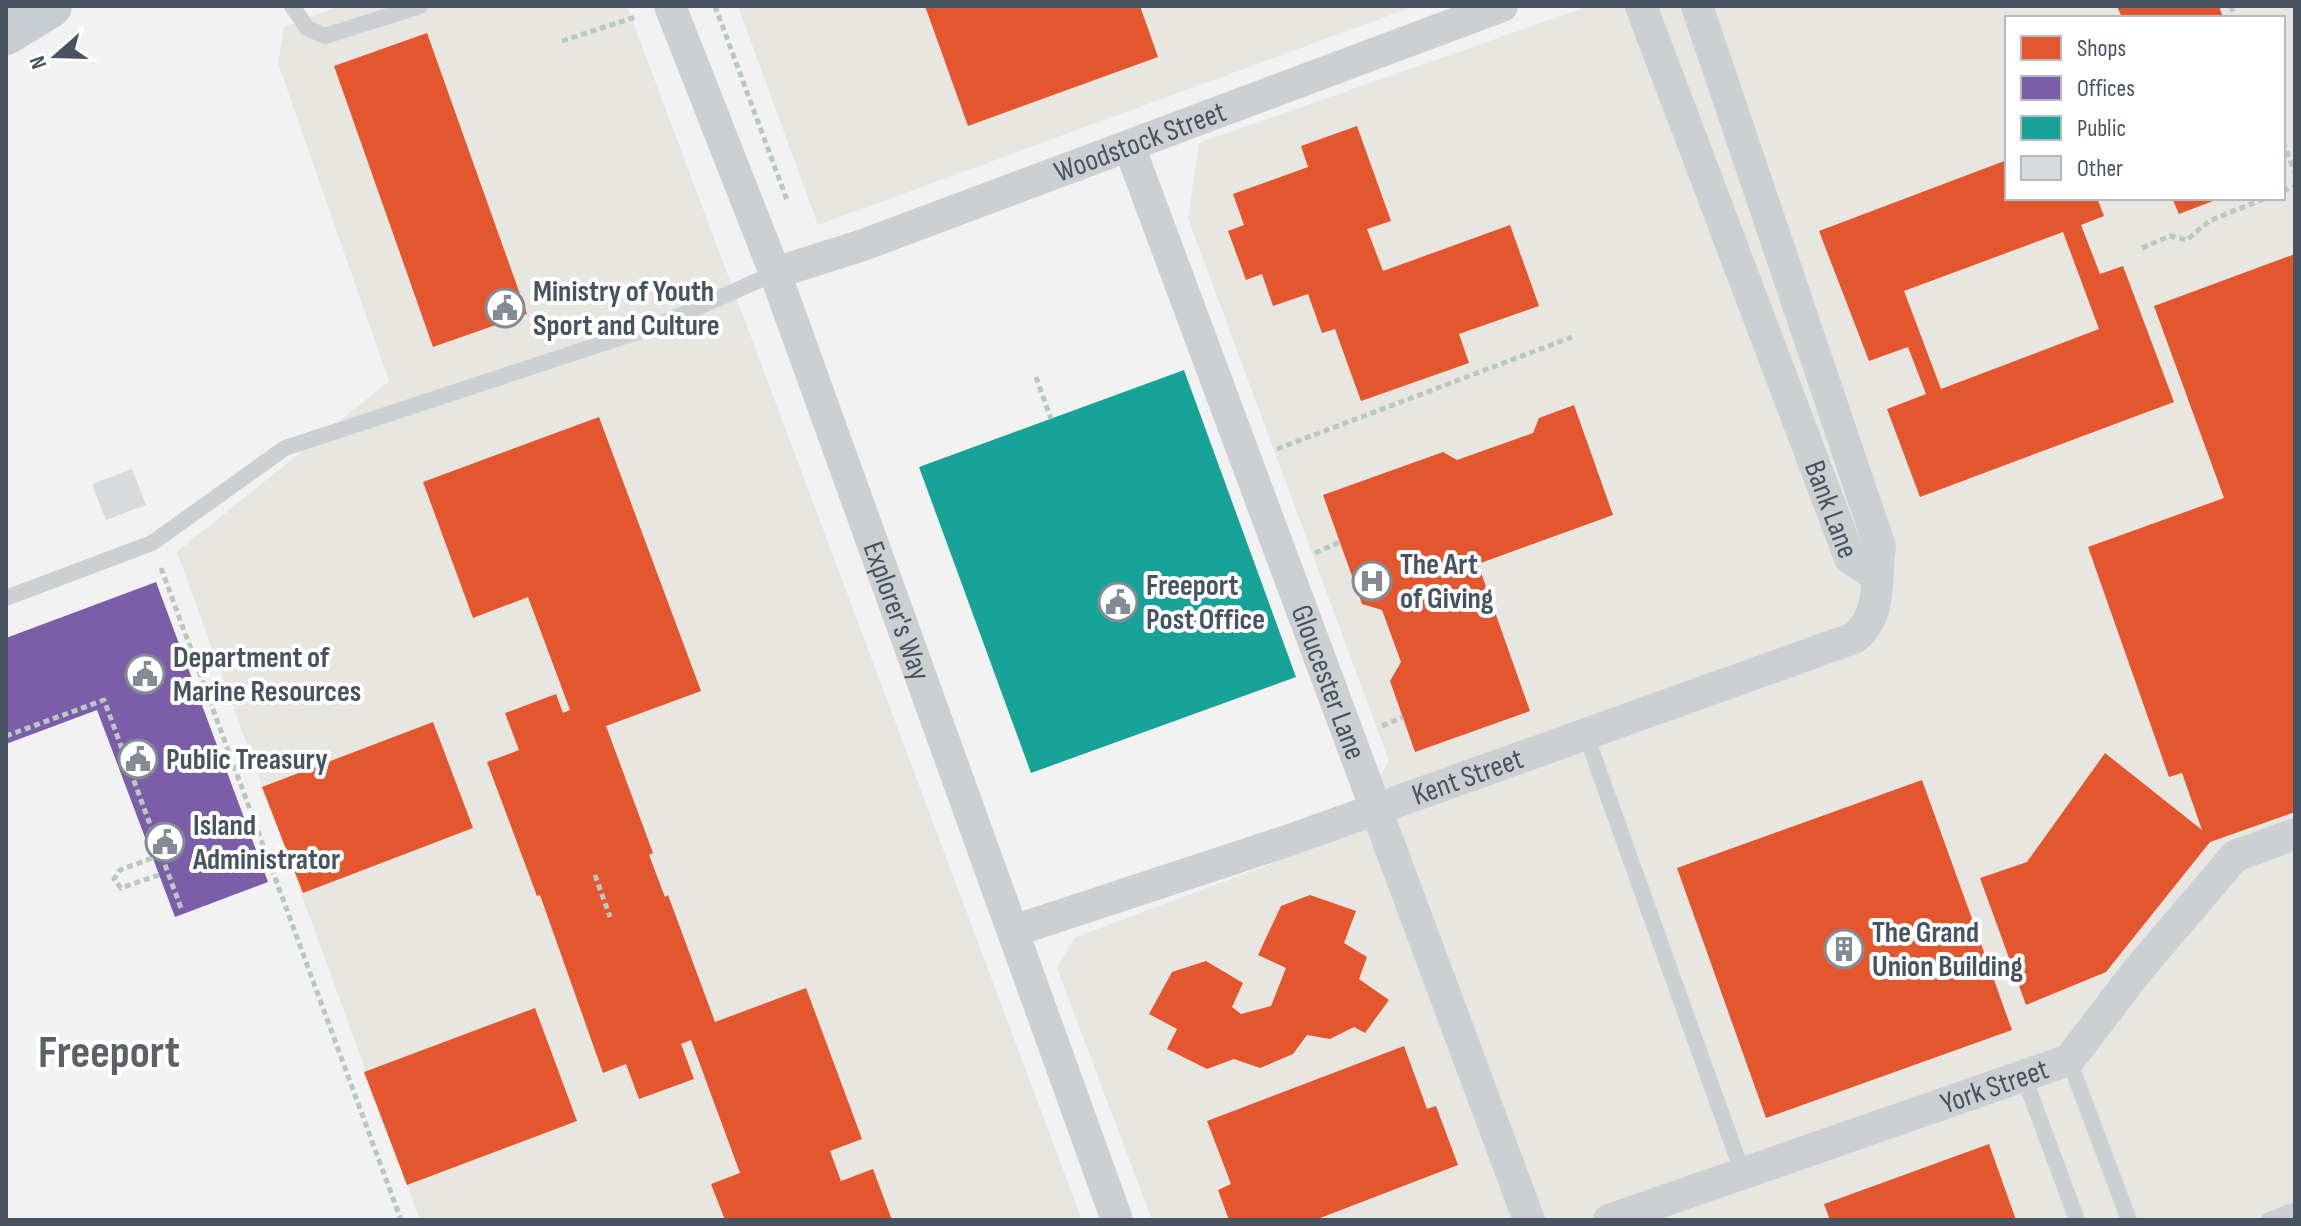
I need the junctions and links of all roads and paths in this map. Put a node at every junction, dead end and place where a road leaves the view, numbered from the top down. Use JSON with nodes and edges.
{"nodes":[{"id":1,"x":50,"y":6,"type":"edge"},
{"id":2,"x":292,"y":6,"type":"edge"},
{"id":3,"x":420,"y":6,"type":"edge"},
{"id":4,"x":715,"y":6,"type":"edge"},
{"id":5,"x":1502,"y":6,"type":"edge"},
{"id":6,"x":1641,"y":6,"type":"edge"},
{"id":7,"x":1697,"y":6,"type":"edge"},
{"id":8,"x":660,"y":9,"type":"edge"},
{"id":9,"x":6,"y":33,"type":"edge"},
{"id":10,"x":562,"y":41,"type":"dead end"},
{"id":11,"x":1129,"y":146,"type":"junction"},
{"id":12,"x":2285,"y":147,"type":"edge"},
{"id":13,"x":2295,"y":173,"type":"edge"},
{"id":14,"x":2261,"y":200,"type":"edge"},
{"id":15,"x":789,"y":205,"type":"dead end"},
{"id":16,"x":2142,"y":248,"type":"dead end"},
{"id":17,"x":775,"y":273,"type":"junction"},
{"id":18,"x":1572,"y":337,"type":"dead end"},
{"id":19,"x":1036,"y":377,"type":"dead end"},
{"id":20,"x":1051,"y":419,"type":"dead end"},
{"id":21,"x":1245,"y":461,"type":"junction"},
{"id":22,"x":152,"y":543,"type":"junction"},
{"id":23,"x":1875,"y":575,"type":"junction"},
{"id":24,"x":6,"y":598,"type":"edge"},
{"id":25,"x":196,"y":667,"type":"junction"},
{"id":26,"x":188,"y":669,"type":"dead end"},
{"id":27,"x":1586,"y":735,"type":"junction"},
{"id":28,"x":6,"y":738,"type":"edge"},
{"id":29,"x":1378,"y":809,"type":"junction"},
{"id":30,"x":2295,"y":834,"type":"edge"},
{"id":31,"x":161,"y":855,"type":"junction"},
{"id":32,"x":159,"y":875,"type":"dead end"},
{"id":33,"x":595,"y":875,"type":"dead end"},
{"id":34,"x":610,"y":917,"type":"dead end"},
{"id":35,"x":1013,"y":931,"type":"junction"},
{"id":36,"x":2069,"y":1060,"type":"junction"},
{"id":37,"x":2024,"y":1077,"type":"junction"},
{"id":38,"x":1743,"y":1174,"type":"junction"},
{"id":39,"x":2295,"y":1210,"type":"edge"},
{"id":40,"x":401,"y":1220,"type":"edge"},
{"id":41,"x":1117,"y":1220,"type":"edge"},
{"id":42,"x":1529,"y":1220,"type":"edge"},
{"id":43,"x":1609,"y":1220,"type":"edge"},
{"id":44,"x":2077,"y":1220,"type":"edge"},
{"id":45,"x":2129,"y":1220,"type":"edge"},
{"id":46,"x":2269,"y":1220,"type":"edge"}],
"edges":[{"from":1,"to":9,"type":"main road"},
{"from":2,"to":3,"type":"lane"},
{"from":4,"to":15,"type":"path"},
{"from":5,"to":11,"type":"street","name":"Woodstock Street"},
{"from":6,"to":23,"type":"street","name":"Bank Lane"},
{"from":7,"to":23,"type":"street","name":"Bank Lane"},
{"from":8,"to":10,"type":"path"},
{"from":8,"to":17,"type":"street","name":"Explorer's Way"},
{"from":11,"to":17,"type":"street","name":"Woodstock Street"},
{"from":11,"to":21,"type":"street","name":"Gloucester Lane"},
{"from":12,"to":13,"type":"path"},
{"from":14,"to":16,"type":"path"},
{"from":17,"to":22,"type":"lane"},
{"from":17,"to":35,"type":"street","name":"Explorer's Way"},
{"from":18,"to":21,"type":"path"},
{"from":19,"to":20,"type":"path"},
{"from":21,"to":29,"type":"street","name":"Gloucester Lane"},
{"from":22,"to":24,"type":"lane"},
{"from":22,"to":25,"type":"path"},
{"from":23,"to":27,"type":"street","name":"Kent Street"},
{"from":25,"to":26,"type":"path"},
{"from":25,"to":40,"type":"path"},
{"from":27,"to":29,"type":"street","name":"Kent Street"},
{"from":27,"to":38,"type":"lane"},
{"from":28,"to":31,"type":"path"},
{"from":28,"to":31,"type":"path"},
{"from":29,"to":35,"type":"street","name":"Kent Street"},
{"from":29,"to":42,"type":"street","name":"Gloucester Lane"},
{"from":30,"to":36,"type":"street","name":"York Street"},
{"from":31,"to":32,"type":"path"},
{"from":33,"to":34,"type":"path"},
{"from":35,"to":41,"type":"street","name":"Explorer's Way"},
{"from":36,"to":37,"type":"street","name":"York Street"},
{"from":36,"to":45,"type":"lane"},
{"from":37,"to":38,"type":"street","name":"York Street"},
{"from":37,"to":44,"type":"lane"},
{"from":38,"to":43,"type":"street","name":"York Street"},
{"from":39,"to":46,"type":"lane"}]}
